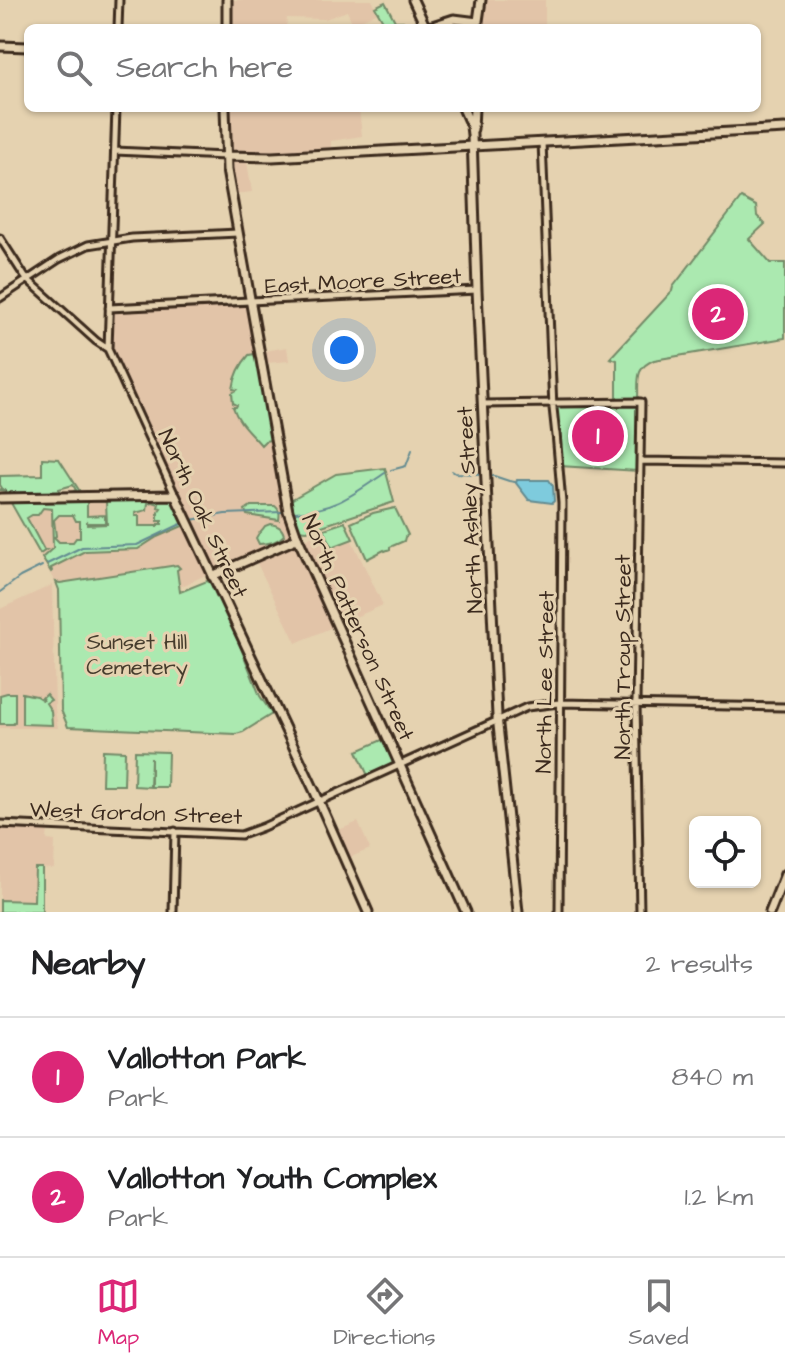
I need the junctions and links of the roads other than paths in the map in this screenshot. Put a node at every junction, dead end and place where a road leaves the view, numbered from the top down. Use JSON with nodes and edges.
{"nodes":[{"id":1,"x":119,"y":0,"type":"edge"},
{"id":2,"x":227,"y":0,"type":"edge"},
{"id":3,"x":413,"y":0,"type":"edge"},
{"id":4,"x":481,"y":0,"type":"edge"},
{"id":5,"x":480,"y":10,"type":"junction"},
{"id":6,"x":466,"y":20,"type":"junction"},
{"id":7,"x":118,"y":24,"type":"edge"},
{"id":8,"x":227,"y":24,"type":"edge"},
{"id":9,"x":424,"y":24,"type":"edge"},
{"id":10,"x":437,"y":24,"type":"edge"},
{"id":11,"x":476,"y":24,"type":"edge"},
{"id":12,"x":478,"y":24,"type":"edge"},
{"id":13,"x":0,"y":46,"type":"edge"},
{"id":14,"x":24,"y":47,"type":"edge"},
{"id":15,"x":116,"y":112,"type":"edge"},
{"id":16,"x":225,"y":112,"type":"edge"},
{"id":17,"x":469,"y":112,"type":"edge"},
{"id":18,"x":785,"y":129,"type":"edge"},
{"id":19,"x":542,"y":141,"type":"junction"},
{"id":20,"x":473,"y":146,"type":"junction"},
{"id":21,"x":115,"y":151,"type":"junction"},
{"id":22,"x":225,"y":156,"type":"junction"},
{"id":23,"x":238,"y":233,"type":"junction"},
{"id":24,"x":0,"y":238,"type":"edge"},
{"id":25,"x":112,"y":240,"type":"junction"},
{"id":26,"x":28,"y":280,"type":"junction"},
{"id":27,"x":477,"y":290,"type":"junction"},
{"id":28,"x":0,"y":298,"type":"edge"},
{"id":29,"x":250,"y":301,"type":"junction"},
{"id":30,"x":109,"y":308,"type":"junction"},
{"id":31,"x":108,"y":349,"type":"junction"},
{"id":32,"x":553,"y":402,"type":"junction"},
{"id":33,"x":482,"y":404,"type":"junction"},
{"id":34,"x":640,"y":461,"type":"junction"},
{"id":35,"x":785,"y":463,"type":"edge"},
{"id":36,"x":175,"y":495,"type":"junction"},
{"id":37,"x":0,"y":498,"type":"edge"},
{"id":38,"x":298,"y":538,"type":"junction"},
{"id":39,"x":212,"y":576,"type":"junction"},
{"id":40,"x":559,"y":703,"type":"junction"},
{"id":41,"x":636,"y":703,"type":"junction"},
{"id":42,"x":785,"y":707,"type":"edge"},
{"id":43,"x":497,"y":721,"type":"junction"},
{"id":44,"x":400,"y":765,"type":"junction"},
{"id":45,"x":319,"y":802,"type":"junction"},
{"id":46,"x":0,"y":824,"type":"edge"},
{"id":47,"x":175,"y":831,"type":"junction"},
{"id":48,"x":785,"y":874,"type":"edge"},
{"id":49,"x":173,"y":912,"type":"edge"},
{"id":50,"x":368,"y":912,"type":"edge"},
{"id":51,"x":466,"y":912,"type":"edge"},
{"id":52,"x":518,"y":912,"type":"edge"},
{"id":53,"x":559,"y":912,"type":"edge"},
{"id":54,"x":640,"y":912,"type":"edge"},
{"id":55,"x":770,"y":912,"type":"edge"}],
"edges":[{"from":1,"to":7,"type":"street"},
{"from":2,"to":8,"type":"main road"},
{"from":3,"to":9,"type":"main road"},
{"from":4,"to":5,"type":"main road"},
{"from":5,"to":6,"type":"main road"},
{"from":5,"to":12,"type":"main road"},
{"from":6,"to":10,"type":"main road"},
{"from":6,"to":11,"type":"main road"},
{"from":13,"to":14,"type":"main road"},
{"from":15,"to":21,"type":"street","name":"North Oak Street"},
{"from":16,"to":22,"type":"main road","name":"North Patterson Street"},
{"from":17,"to":20,"type":"main road","name":"North Ashley Street"},
{"from":18,"to":19,"type":"main road"},
{"from":19,"to":20,"type":"main road"},
{"from":19,"to":32,"type":"street","name":"North Lee Street"},
{"from":20,"to":22,"type":"main road"},
{"from":20,"to":27,"type":"main road","name":"North Ashley Street"},
{"from":21,"to":22,"type":"street"},
{"from":21,"to":25,"type":"street","name":"North Oak Street"},
{"from":22,"to":23,"type":"main road","name":"North Patterson Street"},
{"from":23,"to":25,"type":"street"},
{"from":23,"to":29,"type":"main road","name":"North Patterson Street"},
{"from":24,"to":26,"type":"street"},
{"from":25,"to":26,"type":"street"},
{"from":25,"to":30,"type":"street","name":"North Oak Street"},
{"from":26,"to":28,"type":"street"},
{"from":26,"to":31,"type":"street"},
{"from":27,"to":29,"type":"street","name":"East Moore Street"},
{"from":27,"to":33,"type":"main road","name":"North Ashley Street"},
{"from":29,"to":30,"type":"street","name":"East Moore Street"},
{"from":29,"to":38,"type":"main road","name":"North Patterson Street"},
{"from":30,"to":31,"type":"street","name":"North Oak Street"},
{"from":31,"to":36,"type":"street","name":"North Oak Street"},
{"from":32,"to":33,"type":"street"},
{"from":32,"to":34,"type":"street","name":"North Troup Street"},
{"from":32,"to":40,"type":"street","name":"North Lee Street"},
{"from":33,"to":43,"type":"main road","name":"North Ashley Street"},
{"from":34,"to":35,"type":"street"},
{"from":34,"to":41,"type":"street","name":"North Troup Street"},
{"from":36,"to":37,"type":"main road"},
{"from":36,"to":39,"type":"main road","name":"North Oak Street"},
{"from":38,"to":39,"type":"main road"},
{"from":38,"to":44,"type":"main road","name":"North Patterson Street"},
{"from":39,"to":45,"type":"main road","name":"North Oak Street"},
{"from":40,"to":41,"type":"street","name":"West Gordon Street"},
{"from":40,"to":43,"type":"street","name":"West Gordon Street"},
{"from":40,"to":53,"type":"street","name":"North Lee Street"},
{"from":41,"to":42,"type":"street","name":"West Gordon Street"},
{"from":41,"to":54,"type":"street","name":"North Troup Street"},
{"from":43,"to":44,"type":"street","name":"West Gordon Street"},
{"from":43,"to":52,"type":"main road","name":"North Ashley Street"},
{"from":44,"to":45,"type":"street","name":"West Gordon Street"},
{"from":44,"to":51,"type":"main road","name":"North Patterson Street"},
{"from":45,"to":47,"type":"street","name":"West Gordon Street"},
{"from":45,"to":50,"type":"main road","name":"North Oak Street"},
{"from":46,"to":47,"type":"street","name":"West Gordon Street"},
{"from":47,"to":49,"type":"street"},
{"from":48,"to":55,"type":"main road"}]}
